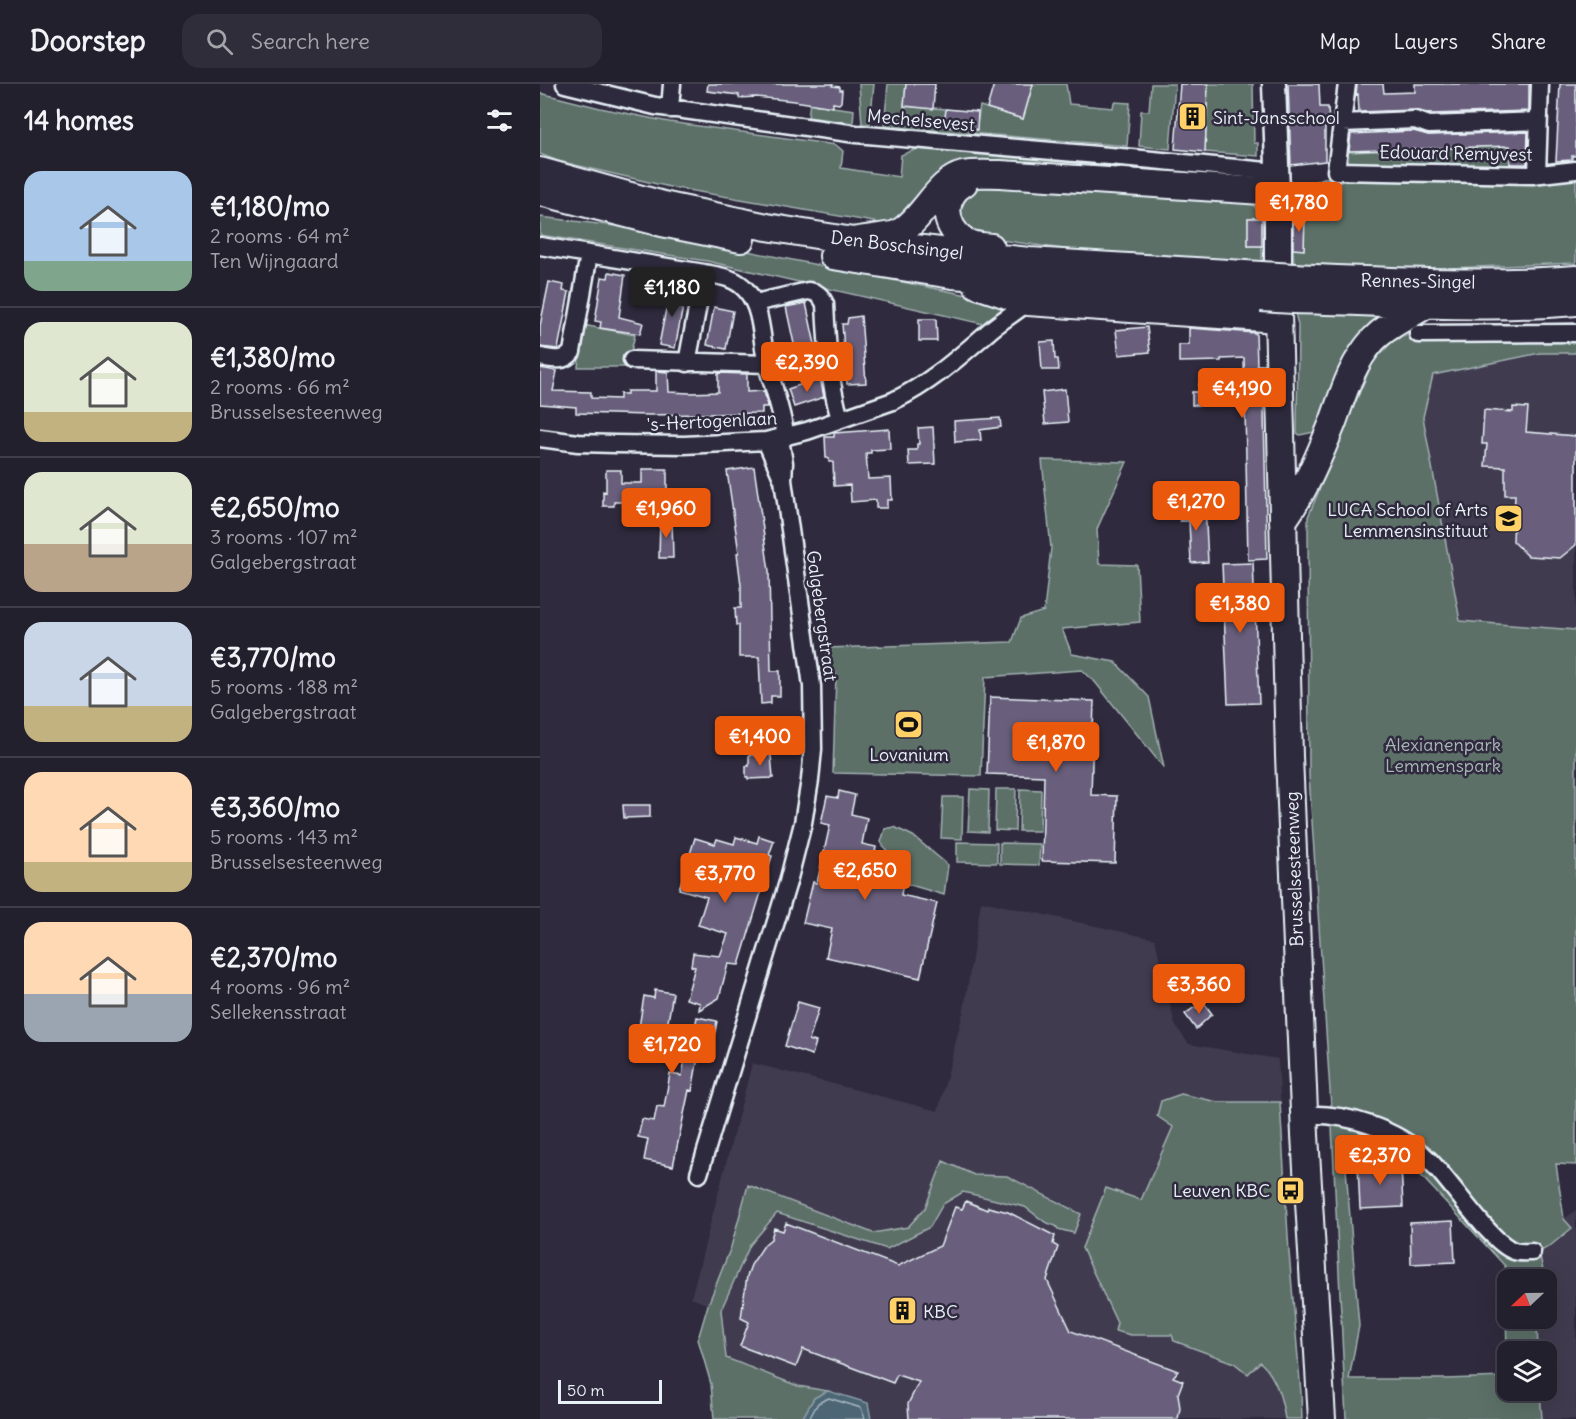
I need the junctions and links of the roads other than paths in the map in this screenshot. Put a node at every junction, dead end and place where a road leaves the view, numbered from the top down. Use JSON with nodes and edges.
{"nodes":[{"id":1,"x":565,"y":84,"type":"edge"},
{"id":2,"x":672,"y":84,"type":"edge"},
{"id":3,"x":1274,"y":84,"type":"edge"},
{"id":4,"x":1347,"y":84,"type":"edge"},
{"id":5,"x":1540,"y":84,"type":"edge"},
{"id":6,"x":670,"y":109,"type":"junction"},
{"id":7,"x":1538,"y":121,"type":"junction"},
{"id":8,"x":1342,"y":123,"type":"junction"},
{"id":9,"x":1576,"y":170,"type":"edge"},
{"id":10,"x":540,"y":171,"type":"edge"},
{"id":11,"x":1537,"y":174,"type":"junction"},
{"id":12,"x":977,"y":175,"type":"junction"},
{"id":13,"x":1277,"y":182,"type":"junction"},
{"id":14,"x":540,"y":192,"type":"edge"},
{"id":15,"x":853,"y":241,"type":"junction"},
{"id":16,"x":540,"y":246,"type":"edge"},
{"id":17,"x":589,"y":254,"type":"junction"},
{"id":18,"x":1029,"y":261,"type":"junction"},
{"id":19,"x":704,"y":273,"type":"junction"},
{"id":20,"x":952,"y":275,"type":"junction"},
{"id":21,"x":1576,"y":279,"type":"edge"},
{"id":22,"x":1261,"y":286,"type":"junction"},
{"id":23,"x":1289,"y":298,"type":"junction"},
{"id":24,"x":1028,"y":302,"type":"junction"},
{"id":25,"x":1576,"y":302,"type":"edge"},
{"id":26,"x":755,"y":303,"type":"junction"},
{"id":27,"x":1426,"y":305,"type":"junction"},
{"id":28,"x":1576,"y":333,"type":"edge"},
{"id":29,"x":1418,"y":334,"type":"dead end"},
{"id":30,"x":540,"y":357,"type":"edge"},
{"id":31,"x":632,"y":360,"type":"dead end"},
{"id":32,"x":687,"y":363,"type":"junction"},
{"id":33,"x":767,"y":364,"type":"junction"},
{"id":34,"x":840,"y":419,"type":"junction"},
{"id":35,"x":1281,"y":432,"type":"junction"},
{"id":36,"x":540,"y":438,"type":"edge"},
{"id":37,"x":777,"y":439,"type":"junction"},
{"id":38,"x":1325,"y":442,"type":"junction"},
{"id":39,"x":1284,"y":521,"type":"junction"},
{"id":40,"x":1305,"y":1115,"type":"junction"},
{"id":41,"x":699,"y":1174,"type":"dead end"},
{"id":42,"x":1532,"y":1252,"type":"dead end"},
{"id":43,"x":1323,"y":1419,"type":"edge"}],
"edges":[{"from":1,"to":6,"type":"street","name":"Mechelsevest"},
{"from":2,"to":6,"type":"street"},
{"from":3,"to":13,"type":"street"},
{"from":4,"to":8,"type":"street"},
{"from":5,"to":7,"type":"street"},
{"from":6,"to":13,"type":"street","name":"Mechelsevest"},
{"from":7,"to":8,"type":"street"},
{"from":7,"to":11,"type":"street"},
{"from":8,"to":11,"type":"street","name":"Edouard Remyvest"},
{"from":9,"to":11,"type":"street","name":"Edouard Remyvest"},
{"from":10,"to":15,"type":"main road","name":"Den Boschsingel"},
{"from":12,"to":13,"type":"main road"},
{"from":12,"to":15,"type":"main road"},
{"from":12,"to":18,"type":"main road"},
{"from":13,"to":23,"type":"main road","name":"Brusselsesteenweg"},
{"from":14,"to":20,"type":"main road","name":"Den Boschsingel"},
{"from":15,"to":18,"type":"main road","name":"Den Boschsingel"},
{"from":16,"to":17,"type":"street"},
{"from":17,"to":19,"type":"street"},
{"from":17,"to":30,"type":"street"},
{"from":18,"to":22,"type":"main road","name":"Den Boschsingel"},
{"from":19,"to":26,"type":"street"},
{"from":19,"to":32,"type":"street"},
{"from":20,"to":22,"type":"main road","name":"Den Boschsingel"},
{"from":20,"to":24,"type":"main road"},
{"from":21,"to":23,"type":"main road","name":"Rennes-Singel"},
{"from":22,"to":23,"type":"main road","name":"Rennes-Singel","bridge":true},
{"from":23,"to":24,"type":"main road"},
{"from":23,"to":27,"type":"main road","name":"Rennes-Singel"},
{"from":23,"to":35,"type":"main road","name":"Brusselsesteenweg"},
{"from":24,"to":34,"type":"street","name":"'s-Hertogenlaan"},
{"from":25,"to":27,"type":"main road","name":"Rennes-Singel"},
{"from":26,"to":33,"type":"street","name":"Galgebergstraat"},
{"from":26,"to":34,"type":"street"},
{"from":27,"to":38,"type":"main road"},
{"from":28,"to":29,"type":"street"},
{"from":31,"to":32,"type":"street"},
{"from":32,"to":33,"type":"street"},
{"from":33,"to":37,"type":"street","name":"Galgebergstraat"},
{"from":34,"to":37,"type":"street","name":"'s-Hertogenlaan"},
{"from":35,"to":38,"type":"main road"},
{"from":35,"to":39,"type":"main road","name":"Brusselsesteenweg"},
{"from":36,"to":37,"type":"street","name":"'s-Hertogenlaan"},
{"from":37,"to":41,"type":"street","name":"Galgebergstraat"},
{"from":38,"to":39,"type":"main road"},
{"from":39,"to":40,"type":"main road","name":"Brusselsesteenweg"},
{"from":40,"to":42,"type":"street"},
{"from":40,"to":43,"type":"main road","name":"Brusselsesteenweg"}]}
